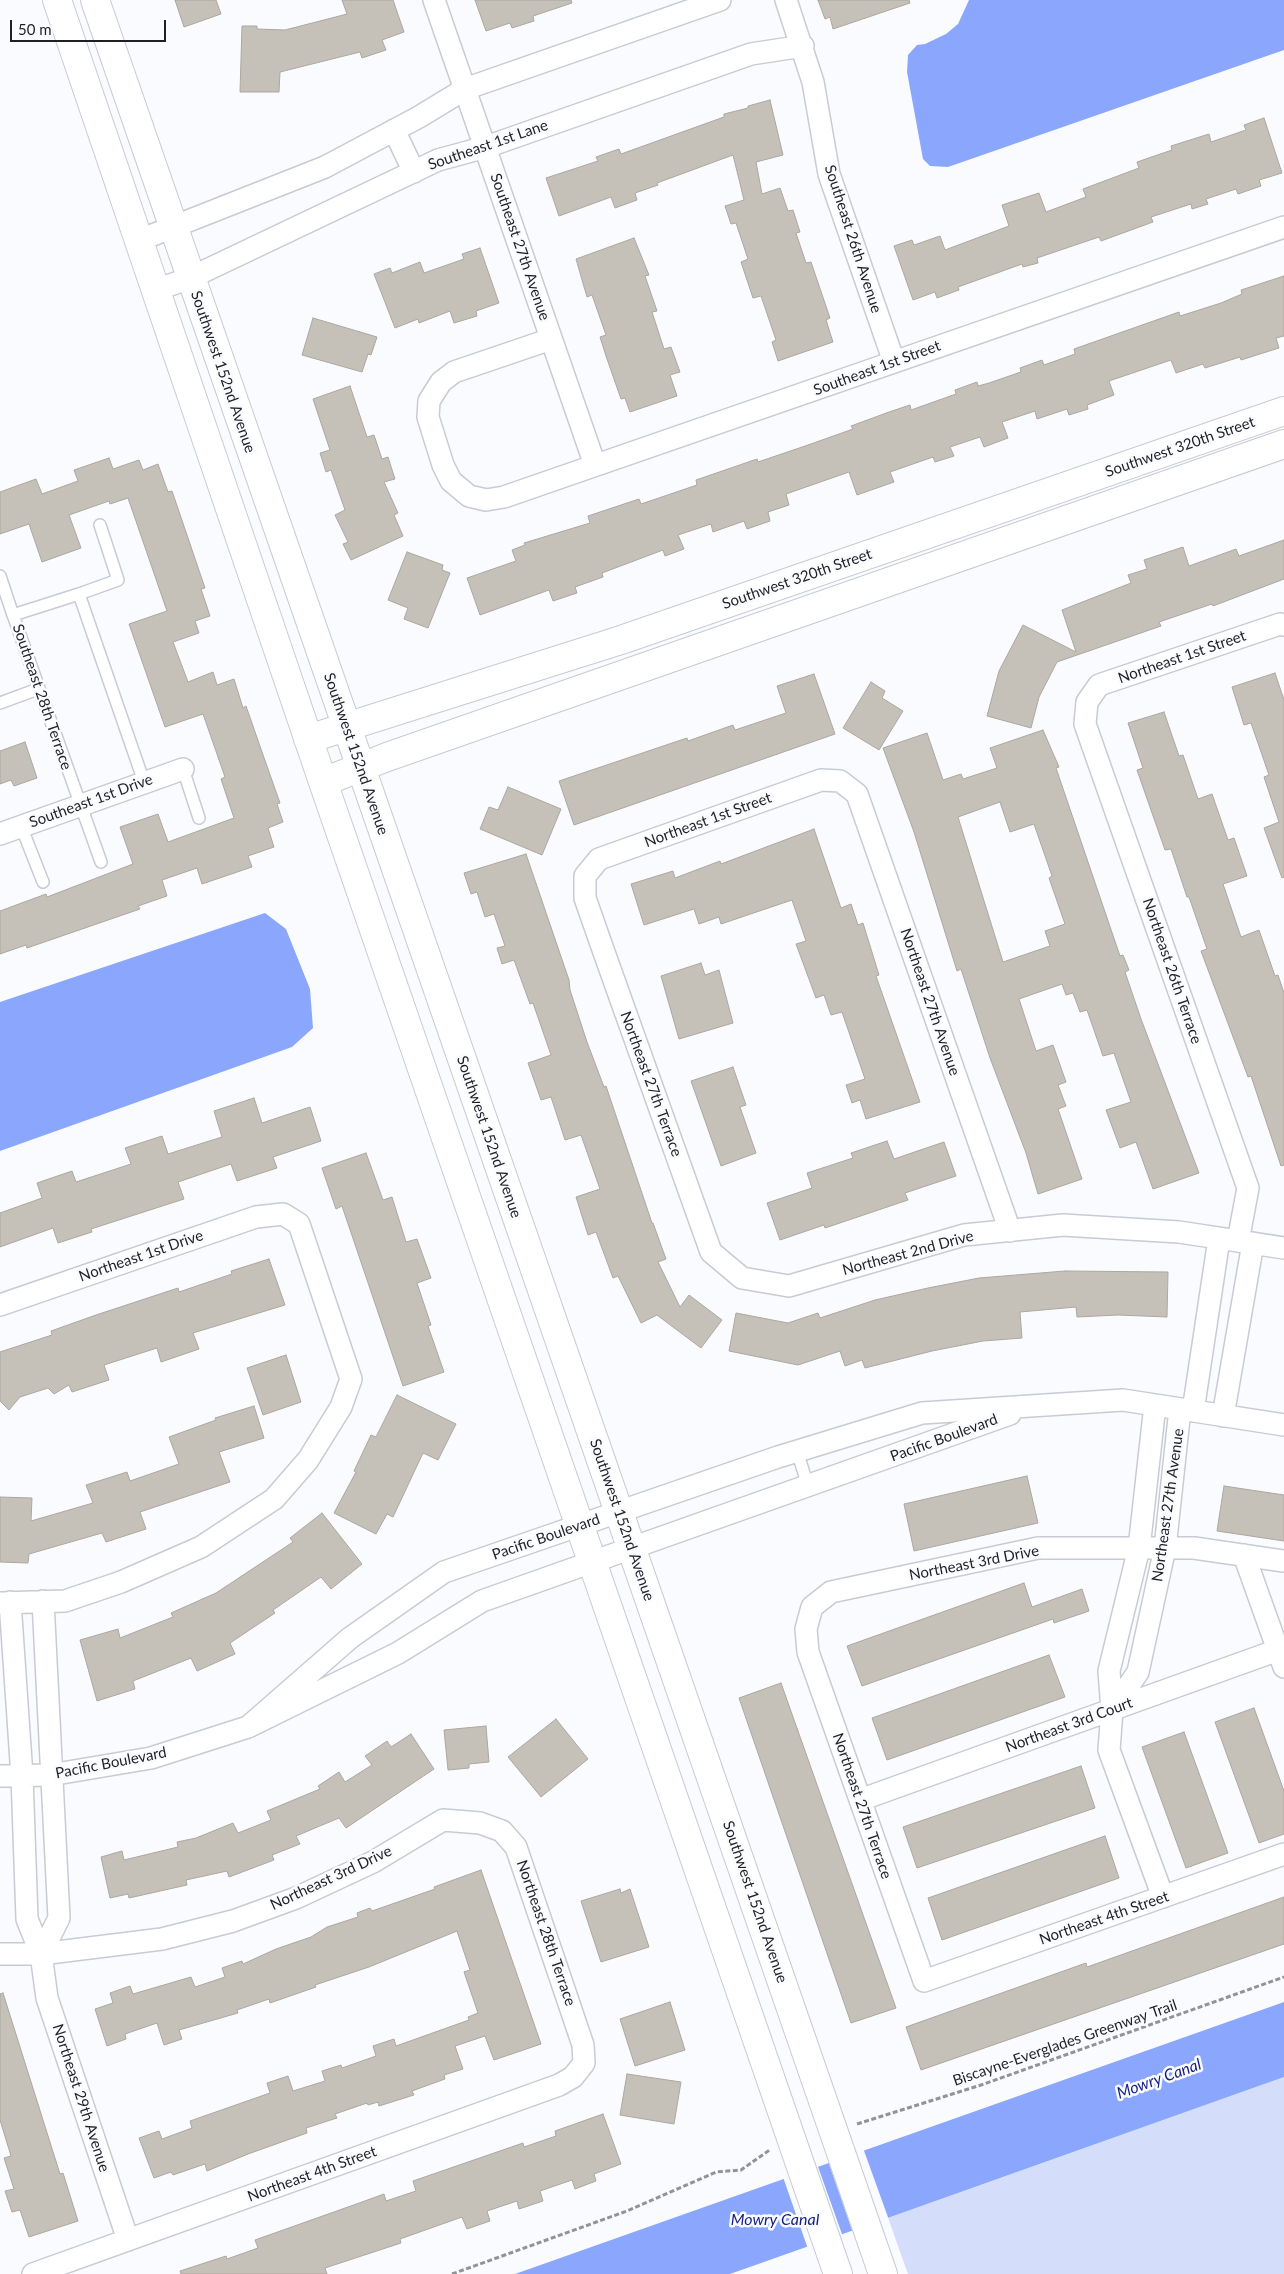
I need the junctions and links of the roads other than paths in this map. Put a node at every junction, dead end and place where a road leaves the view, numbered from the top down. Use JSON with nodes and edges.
{"nodes":[{"id":1,"x":57,"y":0,"type":"edge"},
{"id":2,"x":95,"y":0,"type":"edge"},
{"id":3,"x":434,"y":0,"type":"edge"},
{"id":4,"x":720,"y":0,"type":"edge"},
{"id":5,"x":786,"y":0,"type":"edge"},
{"id":6,"x":803,"y":46,"type":"junction"},
{"id":7,"x":465,"y":89,"type":"junction"},
{"id":8,"x":394,"y":130,"type":"junction"},
{"id":9,"x":486,"y":146,"type":"junction"},
{"id":10,"x":414,"y":172,"type":"junction"},
{"id":11,"x":1284,"y":227,"type":"edge"},
{"id":12,"x":173,"y":228,"type":"junction"},
{"id":13,"x":140,"y":240,"type":"junction"},
{"id":14,"x":190,"y":278,"type":"junction"},
{"id":15,"x":156,"y":290,"type":"junction"},
{"id":16,"x":552,"y":339,"type":"junction"},
{"id":17,"x":894,"y":362,"type":"junction"},
{"id":18,"x":1284,"y":411,"type":"edge"},
{"id":19,"x":1284,"y":444,"type":"edge"},
{"id":20,"x":595,"y":465,"type":"junction"},
{"id":21,"x":100,"y":525,"type":"dead end"},
{"id":22,"x":0,"y":576,"type":"edge"},
{"id":23,"x":79,"y":594,"type":"junction"},
{"id":24,"x":13,"y":615,"type":"junction"},
{"id":25,"x":1284,"y":625,"type":"edge"},
{"id":26,"x":38,"y":689,"type":"junction"},
{"id":27,"x":1087,"y":702,"type":"joint"},
{"id":28,"x":0,"y":703,"type":"edge"},
{"id":29,"x":346,"y":727,"type":"junction"},
{"id":30,"x":308,"y":739,"type":"junction"},
{"id":31,"x":360,"y":767,"type":"junction"},
{"id":32,"x":183,"y":769,"type":"joint"},
{"id":33,"x":840,"y":781,"type":"joint"},
{"id":34,"x":144,"y":782,"type":"junction"},
{"id":35,"x":323,"y":782,"type":"junction"},
{"id":36,"x":80,"y":805,"type":"junction"},
{"id":37,"x":199,"y":818,"type":"dead end"},
{"id":38,"x":22,"y":826,"type":"junction"},
{"id":39,"x":0,"y":834,"type":"edge"},
{"id":40,"x":101,"y":862,"type":"dead end"},
{"id":41,"x":585,"y":876,"type":"joint"},
{"id":42,"x":43,"y":882,"type":"dead end"},
{"id":43,"x":1010,"y":1230,"type":"junction"},
{"id":44,"x":1237,"y":1241,"type":"junction"},
{"id":45,"x":1284,"y":1248,"type":"edge"},
{"id":46,"x":742,"y":1278,"type":"joint"},
{"id":47,"x":0,"y":1305,"type":"edge"},
{"id":48,"x":1155,"y":1405,"type":"junction"},
{"id":49,"x":1033,"y":1406,"type":"junction"},
{"id":50,"x":1187,"y":1410,"type":"junction"},
{"id":51,"x":1223,"y":1416,"type":"junction"},
{"id":52,"x":1284,"y":1425,"type":"edge"},
{"id":53,"x":797,"y":1451,"type":"junction"},
{"id":54,"x":808,"y":1486,"type":"junction"},
{"id":55,"x":619,"y":1512,"type":"junction"},
{"id":56,"x":580,"y":1525,"type":"junction"},
{"id":57,"x":1139,"y":1548,"type":"junction"},
{"id":58,"x":1165,"y":1548,"type":"junction"},
{"id":59,"x":632,"y":1549,"type":"junction"},
{"id":60,"x":1244,"y":1555,"type":"junction"},
{"id":61,"x":1284,"y":1561,"type":"edge"},
{"id":62,"x":592,"y":1562,"type":"junction"},
{"id":63,"x":44,"y":1601,"type":"junction"},
{"id":64,"x":5,"y":1602,"type":"edge"},
{"id":65,"x":806,"y":1628,"type":"joint"},
{"id":66,"x":1281,"y":1659,"type":"edge"},
{"id":67,"x":46,"y":1665,"type":"junction"},
{"id":68,"x":14,"y":1667,"type":"junction"},
{"id":69,"x":1112,"y":1710,"type":"junction"},
{"id":70,"x":248,"y":1727,"type":"junction"},
{"id":71,"x":50,"y":1775,"type":"junction"},
{"id":72,"x":0,"y":1776,"type":"edge"},
{"id":73,"x":22,"y":1776,"type":"junction"},
{"id":74,"x":860,"y":1800,"type":"junction"},
{"id":75,"x":480,"y":1824,"type":"joint"},
{"id":76,"x":1284,"y":1854,"type":"edge"},
{"id":77,"x":1163,"y":1897,"type":"junction"},
{"id":78,"x":58,"y":1898,"type":"junction"},
{"id":79,"x":27,"y":1900,"type":"junction"},
{"id":80,"x":0,"y":1954,"type":"edge"},
{"id":81,"x":41,"y":1954,"type":"junction"},
{"id":82,"x":924,"y":1981,"type":"joint"},
{"id":83,"x":584,"y":2063,"type":"joint"},
{"id":84,"x":128,"y":2240,"type":"junction"},
{"id":85,"x":835,"y":2264,"type":"edge"},
{"id":86,"x":34,"y":2274,"type":"edge"},
{"id":87,"x":883,"y":2274,"type":"edge"}],
"edges":[{"from":1,"to":13,"type":"street"},
{"from":2,"to":12,"type":"street","name":"Southwest 152nd Avenue"},
{"from":3,"to":7,"type":"street","name":"Southeast 27th Avenue"},
{"from":4,"to":7,"type":"street"},
{"from":5,"to":6,"type":"street","name":"Southeast 26th Avenue"},
{"from":6,"to":9,"type":"street","name":"Southeast 1st Lane"},
{"from":6,"to":17,"type":"street","name":"Southeast 26th Avenue"},
{"from":7,"to":8,"type":"street"},
{"from":7,"to":9,"type":"street","name":"Southeast 27th Avenue"},
{"from":8,"to":10,"type":"street"},
{"from":8,"to":12,"type":"street"},
{"from":9,"to":10,"type":"street","name":"Southeast 1st Lane"},
{"from":9,"to":16,"type":"street","name":"Southeast 27th Avenue"},
{"from":10,"to":14,"type":"street","name":"Southeast 1st Lane"},
{"from":11,"to":17,"type":"street","name":"Southeast 1st Street"},
{"from":12,"to":13,"type":"street"},
{"from":12,"to":14,"type":"street","name":"Southwest 152nd Avenue"},
{"from":13,"to":15,"type":"street"},
{"from":14,"to":15,"type":"street","name":"Southeast 1st Lane"},
{"from":14,"to":29,"type":"street","name":"Southwest 152nd Avenue"},
{"from":15,"to":30,"type":"street"},
{"from":16,"to":20,"type":"street","name":"Southeast 27th Avenue"},
{"from":16,"to":20,"type":"street","name":"Southeast 1st Street"},
{"from":17,"to":20,"type":"street","name":"Southeast 1st Street"},
{"from":18,"to":29,"type":"street","name":"Southwest 320th Street"},
{"from":19,"to":31,"type":"street","name":"Southwest 320th Street"},
{"from":21,"to":23,"type":"lane","name":"Southeast 28th Terrace"},
{"from":22,"to":24,"type":"lane"},
{"from":23,"to":24,"type":"lane","name":"Southeast 28th Terrace"},
{"from":23,"to":34,"type":"lane"},
{"from":24,"to":26,"type":"lane","name":"Southeast 28th Terrace"},
{"from":25,"to":27,"type":"street","name":"Northeast 1st Street"},
{"from":26,"to":28,"type":"lane"},
{"from":26,"to":36,"type":"lane","name":"Southeast 28th Terrace"},
{"from":27,"to":44,"type":"street","name":"Northeast 26th Terrace"},
{"from":29,"to":30,"type":"street","name":"Southwest 320th Street"},
{"from":29,"to":31,"type":"street","name":"Southwest 152nd Avenue"},
{"from":30,"to":35,"type":"street"},
{"from":31,"to":35,"type":"street","name":"Southwest 320th Street"},
{"from":31,"to":55,"type":"street","name":"Southwest 152nd Avenue"},
{"from":32,"to":34,"type":"street","name":"Southeast 1st Drive"},
{"from":32,"to":37,"type":"lane"},
{"from":33,"to":41,"type":"street","name":"Northeast 1st Street"},
{"from":33,"to":43,"type":"street","name":"Northeast 27th Avenue"},
{"from":34,"to":36,"type":"street","name":"Southeast 1st Drive"},
{"from":35,"to":56,"type":"street"},
{"from":36,"to":38,"type":"street","name":"Southeast 1st Drive"},
{"from":36,"to":40,"type":"lane","name":"Southeast 28th Terrace"},
{"from":38,"to":39,"type":"street","name":"Southeast 1st Drive"},
{"from":38,"to":42,"type":"lane"},
{"from":41,"to":46,"type":"street","name":"Northeast 27th Terrace"},
{"from":43,"to":44,"type":"street","name":"Northeast 2nd Drive"},
{"from":43,"to":46,"type":"street","name":"Northeast 2nd Drive"},
{"from":44,"to":45,"type":"street","name":"Northeast 2nd Drive"},
{"from":44,"to":50,"type":"street","name":"Northeast 27th Avenue"},
{"from":44,"to":51,"type":"street"},
{"from":47,"to":63,"type":"street","name":"Northeast 1st Drive"},
{"from":48,"to":49,"type":"street","name":"Pacific Boulevard"},
{"from":48,"to":50,"type":"street","name":"Pacific Boulevard"},
{"from":48,"to":57,"type":"street","name":"Northeast 27th Avenue"},
{"from":49,"to":53,"type":"street","name":"Pacific Boulevard"},
{"from":49,"to":54,"type":"street","name":"Pacific Boulevard"},
{"from":50,"to":51,"type":"street","name":"Pacific Boulevard"},
{"from":50,"to":58,"type":"street","name":"Northeast 27th Avenue"},
{"from":51,"to":52,"type":"street","name":"Pacific Boulevard"},
{"from":53,"to":54,"type":"lane"},
{"from":53,"to":55,"type":"street","name":"Pacific Boulevard"},
{"from":54,"to":59,"type":"street","name":"Pacific Boulevard"},
{"from":55,"to":56,"type":"street","name":"Pacific Boulevard"},
{"from":55,"to":59,"type":"street","name":"Southwest 152nd Avenue"},
{"from":56,"to":62,"type":"street"},
{"from":56,"to":70,"type":"street","name":"Pacific Boulevard"},
{"from":57,"to":58,"type":"street","name":"Northeast 3rd Drive"},
{"from":57,"to":65,"type":"street","name":"Northeast 3rd Drive"},
{"from":57,"to":69,"type":"street","name":"Northeast 27th Avenue"},
{"from":58,"to":60,"type":"street","name":"Northeast 3rd Drive"},
{"from":58,"to":69,"type":"street","name":"Northeast 27th Avenue"},
{"from":59,"to":62,"type":"street","name":"Pacific Boulevard"},
{"from":59,"to":87,"type":"street","name":"Southwest 152nd Avenue"},
{"from":60,"to":61,"type":"street","name":"Northeast 3rd Drive"},
{"from":60,"to":66,"type":"street"},
{"from":62,"to":70,"type":"street","name":"Pacific Boulevard"},
{"from":62,"to":85,"type":"street"},
{"from":63,"to":64,"type":"street"},
{"from":63,"to":67,"type":"street"},
{"from":64,"to":68,"type":"street","name":"Northeast 29th Avenue"},
{"from":65,"to":74,"type":"street","name":"Northeast 27th Terrace"},
{"from":66,"to":69,"type":"street","name":"Northeast 3rd Court"},
{"from":67,"to":68,"type":"street"},
{"from":67,"to":71,"type":"street"},
{"from":68,"to":73,"type":"street","name":"Northeast 29th Avenue"},
{"from":69,"to":74,"type":"street","name":"Northeast 3rd Court"},
{"from":69,"to":77,"type":"street","name":"Northeast 27th Avenue"},
{"from":70,"to":71,"type":"street","name":"Pacific Boulevard"},
{"from":71,"to":73,"type":"street","name":"Pacific Boulevard"},
{"from":71,"to":78,"type":"street"},
{"from":72,"to":73,"type":"street","name":"Pacific Boulevard"},
{"from":73,"to":79,"type":"street","name":"Northeast 29th Avenue"},
{"from":74,"to":82,"type":"street","name":"Northeast 27th Terrace"},
{"from":75,"to":81,"type":"street","name":"Northeast 3rd Drive"},
{"from":75,"to":83,"type":"street","name":"Northeast 28th Terrace"},
{"from":76,"to":77,"type":"street","name":"Northeast 4th Street"},
{"from":77,"to":82,"type":"street","name":"Northeast 4th Street"},
{"from":78,"to":79,"type":"street"},
{"from":78,"to":81,"type":"street"},
{"from":79,"to":81,"type":"street","name":"Northeast 29th Avenue"},
{"from":80,"to":81,"type":"street","name":"Northeast 3rd Drive"},
{"from":81,"to":84,"type":"street","name":"Northeast 29th Avenue"},
{"from":83,"to":84,"type":"street","name":"Northeast 4th Street"},
{"from":84,"to":86,"type":"street","name":"Northeast 4th Street"}]}
